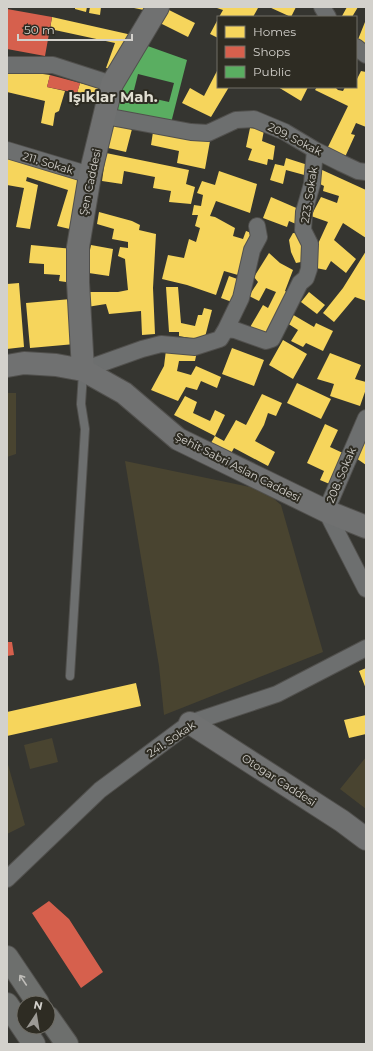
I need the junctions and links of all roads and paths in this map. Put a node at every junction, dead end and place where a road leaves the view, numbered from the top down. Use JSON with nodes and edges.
{"nodes":[{"id":1,"x":158,"y":7,"type":"edge"},
{"id":2,"x":322,"y":7,"type":"edge"},
{"id":3,"x":327,"y":16,"type":"edge"},
{"id":4,"x":357,"y":48,"type":"edge"},
{"id":5,"x":366,"y":55,"type":"edge"},
{"id":6,"x":7,"y":65,"type":"edge"},
{"id":7,"x":112,"y":84,"type":"junction"},
{"id":8,"x":105,"y":116,"type":"junction"},
{"id":9,"x":7,"y":150,"type":"edge"},
{"id":10,"x":315,"y":150,"type":"junction"},
{"id":11,"x":366,"y":172,"type":"edge"},
{"id":12,"x":90,"y":176,"type":"junction"},
{"id":13,"x":257,"y":226,"type":"dead end"},
{"id":14,"x":226,"y":329,"type":"junction"},
{"id":15,"x":7,"y":366,"type":"edge"},
{"id":16,"x":83,"y":370,"type":"junction"},
{"id":17,"x":366,"y":418,"type":"edge"},
{"id":18,"x":326,"y":511,"type":"junction"},
{"id":19,"x":366,"y":527,"type":"edge"},
{"id":20,"x":366,"y":589,"type":"edge"},
{"id":21,"x":366,"y":648,"type":"edge"},
{"id":22,"x":70,"y":676,"type":"dead end"},
{"id":23,"x":190,"y":723,"type":"junction"},
{"id":24,"x":366,"y":839,"type":"edge"},
{"id":25,"x":7,"y":879,"type":"edge"},
{"id":26,"x":7,"y":957,"type":"edge"},
{"id":27,"x":33,"y":995,"type":"edge"},
{"id":28,"x":7,"y":1004,"type":"edge"},
{"id":29,"x":56,"y":1028,"type":"edge"},
{"id":30,"x":34,"y":1044,"type":"edge"},
{"id":31,"x":67,"y":1044,"type":"edge"}],
"edges":[{"from":1,"to":7,"type":"street","name":"Şen Caddesi"},
{"from":2,"to":3,"type":"street"},
{"from":4,"to":5,"type":"street"},
{"from":6,"to":7,"type":"street"},
{"from":7,"to":8,"type":"street","name":"Şen Caddesi"},
{"from":8,"to":10,"type":"street","name":"209. Sokak"},
{"from":8,"to":12,"type":"street","name":"Şen Caddesi"},
{"from":9,"to":12,"type":"street","name":"211. Sokak"},
{"from":10,"to":11,"type":"street","name":"209. Sokak"},
{"from":10,"to":14,"type":"street","name":"223. Sokak"},
{"from":12,"to":16,"type":"street","name":"Şen Caddesi"},
{"from":13,"to":14,"type":"street"},
{"from":14,"to":16,"type":"street"},
{"from":15,"to":16,"type":"street","name":"Şehit Sabri Aslan Caddesi"},
{"from":16,"to":18,"type":"street","name":"Şehit Sabri Aslan Caddesi"},
{"from":16,"to":22,"type":"lane"},
{"from":17,"to":18,"type":"street","name":"208. Sokak"},
{"from":18,"to":19,"type":"street","name":"Şehit Sabri Aslan Caddesi"},
{"from":18,"to":20,"type":"street"},
{"from":21,"to":23,"type":"street","name":"241. Sokak"},
{"from":23,"to":24,"type":"street","name":"Otogar Caddesi"},
{"from":23,"to":25,"type":"street","name":"241. Sokak"},
{"from":27,"to":26,"type":"main road","one_way":true},
{"from":28,"to":30,"type":"main road"},
{"from":29,"to":31,"type":"main road"}]}
